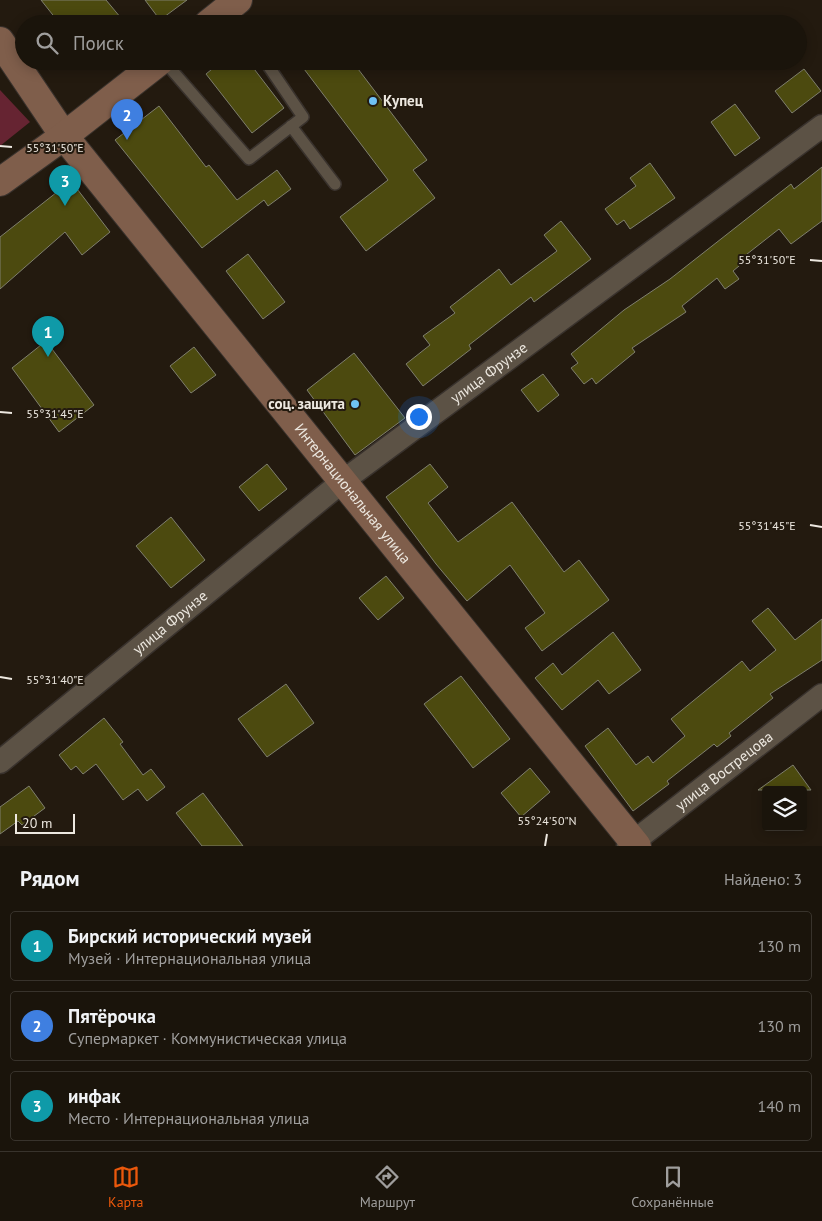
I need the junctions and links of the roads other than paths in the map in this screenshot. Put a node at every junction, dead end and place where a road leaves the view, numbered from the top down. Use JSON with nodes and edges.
{"nodes":[{"id":1,"x":0,"y":41,"type":"edge"},
{"id":2,"x":15,"y":63,"type":"edge"},
{"id":3,"x":20,"y":70,"type":"edge"},
{"id":4,"x":148,"y":70,"type":"edge"},
{"id":5,"x":172,"y":70,"type":"edge"},
{"id":6,"x":271,"y":70,"type":"edge"},
{"id":7,"x":291,"y":126,"type":"junction"},
{"id":8,"x":822,"y":126,"type":"edge"},
{"id":9,"x":64,"y":136,"type":"junction"},
{"id":10,"x":0,"y":182,"type":"edge"},
{"id":11,"x":335,"y":184,"type":"dead end"},
{"id":12,"x":343,"y":481,"type":"junction"},
{"id":13,"x":822,"y":695,"type":"edge"},
{"id":14,"x":0,"y":762,"type":"edge"},
{"id":15,"x":633,"y":844,"type":"edge"}],
"edges":[{"from":1,"to":2,"type":"main road","name":"Интернациональная улица"},
{"from":3,"to":9,"type":"main road","name":"Интернациональная улица"},
{"from":4,"to":9,"type":"main road"},
{"from":5,"to":7,"type":"lane"},
{"from":6,"to":7,"type":"lane"},
{"from":7,"to":11,"type":"lane"},
{"from":8,"to":12,"type":"street","name":"улица Фрунзе"},
{"from":9,"to":10,"type":"main road"},
{"from":9,"to":12,"type":"main road","name":"Интернациональная улица"},
{"from":12,"to":14,"type":"street","name":"улица Фрунзе"},
{"from":12,"to":15,"type":"main road","name":"Интернациональная улица"},
{"from":13,"to":15,"type":"street","name":"улица Вострецова"}]}
